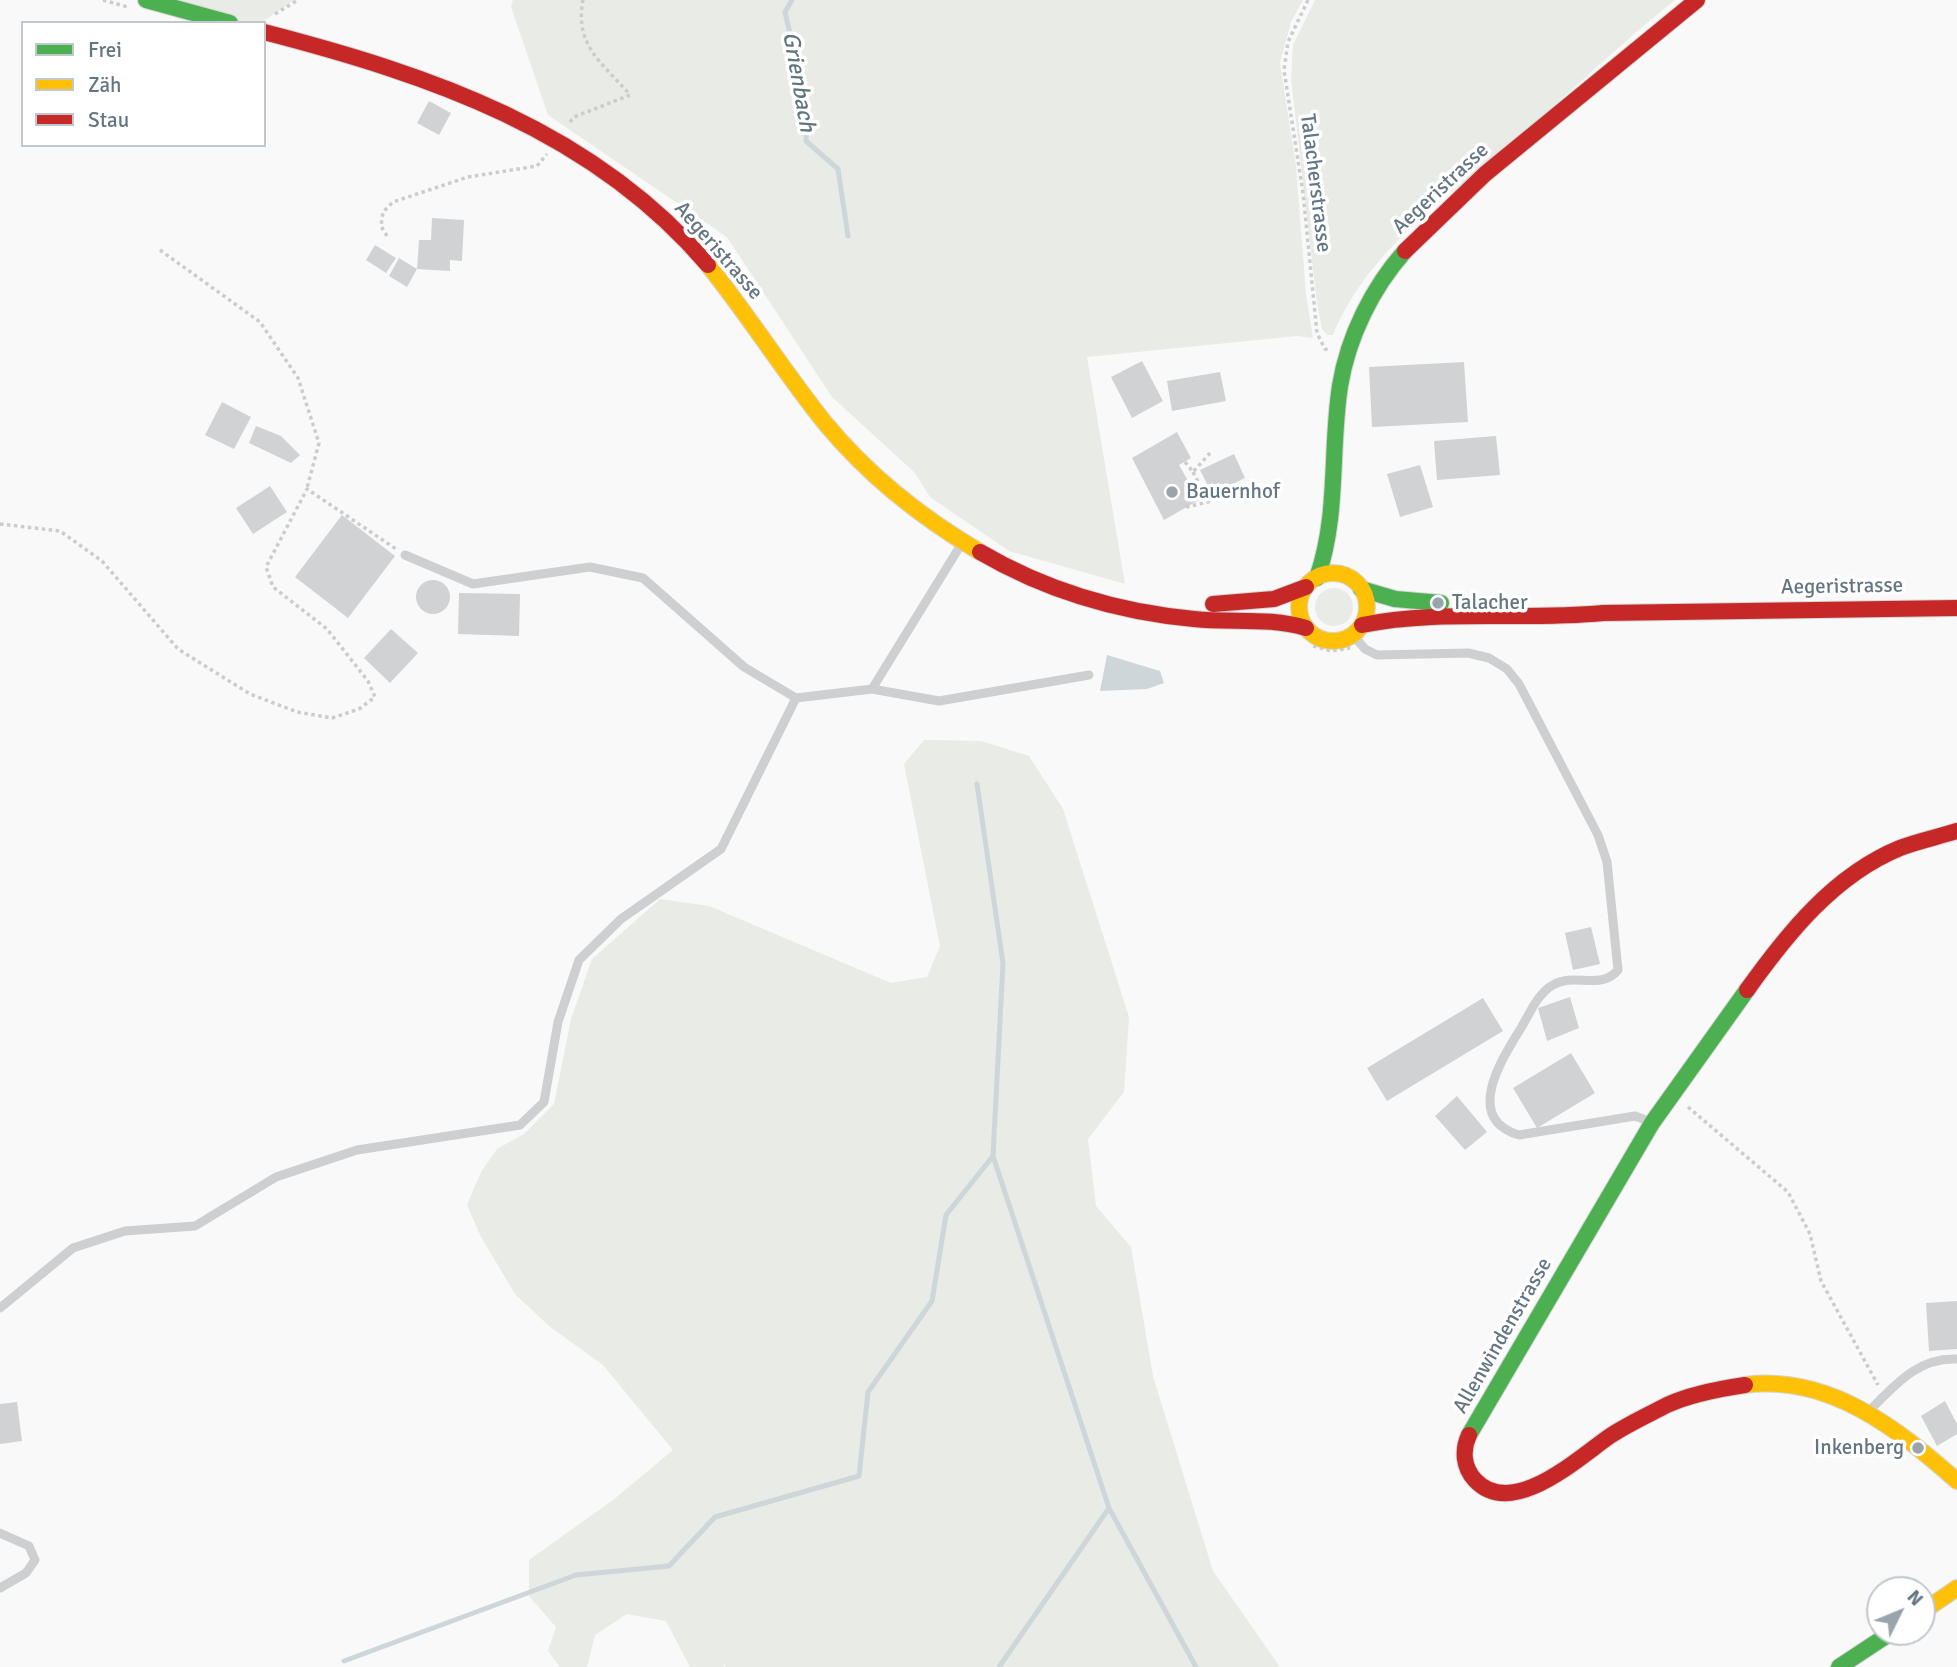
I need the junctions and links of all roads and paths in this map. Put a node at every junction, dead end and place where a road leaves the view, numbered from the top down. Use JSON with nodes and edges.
{"nodes":[{"id":1,"x":146,"y":0,"type":"edge"},
{"id":2,"x":298,"y":0,"type":"edge"},
{"id":3,"x":583,"y":0,"type":"edge"},
{"id":4,"x":1308,"y":0,"type":"edge"},
{"id":5,"x":1697,"y":0,"type":"edge"},
{"id":6,"x":223,"y":21,"type":"edge"},
{"id":7,"x":267,"y":24,"type":"edge"},
{"id":8,"x":558,"y":139,"type":"junction"},
{"id":9,"x":387,"y":236,"type":"dead end"},
{"id":10,"x":160,"y":250,"type":"dead end"},
{"id":11,"x":1349,"y":351,"type":"junction"},
{"id":12,"x":1210,"y":453,"type":"dead end"},
{"id":13,"x":1185,"y":462,"type":"dead end"},
{"id":14,"x":1193,"y":472,"type":"junction"},
{"id":15,"x":1332,"y":482,"type":"junction"},
{"id":16,"x":307,"y":489,"type":"junction"},
{"id":17,"x":1241,"y":498,"type":"dead end"},
{"id":18,"x":1208,"y":502,"type":"junction"},
{"id":19,"x":1186,"y":507,"type":"dead end"},
{"id":20,"x":0,"y":524,"type":"edge"},
{"id":21,"x":963,"y":542,"type":"junction"},
{"id":22,"x":405,"y":555,"type":"joint"},
{"id":23,"x":997,"y":562,"type":"junction"},
{"id":24,"x":1311,"y":583,"type":"junction"},
{"id":25,"x":1357,"y":584,"type":"junction"},
{"id":26,"x":1957,"y":608,"type":"edge"},
{"id":27,"x":1602,"y":613,"type":"junction"},
{"id":28,"x":1306,"y":628,"type":"junction"},
{"id":29,"x":1357,"y":630,"type":"junction"},
{"id":30,"x":1089,"y":675,"type":"dead end"},
{"id":31,"x":872,"y":689,"type":"junction"},
{"id":32,"x":796,"y":698,"type":"junction"},
{"id":33,"x":1957,"y":831,"type":"edge"},
{"id":34,"x":1673,"y":1094,"type":"junction"},
{"id":35,"x":1652,"y":1123,"type":"junction"},
{"id":36,"x":0,"y":1308,"type":"edge"},
{"id":37,"x":1957,"y":1359,"type":"edge"},
{"id":38,"x":1884,"y":1395,"type":"junction"},
{"id":39,"x":1867,"y":1412,"type":"junction"},
{"id":40,"x":1957,"y":1479,"type":"edge"},
{"id":41,"x":0,"y":1532,"type":"edge"},
{"id":42,"x":0,"y":1588,"type":"edge"},
{"id":43,"x":1957,"y":1588,"type":"edge"},
{"id":44,"x":1936,"y":1602,"type":"edge"},
{"id":45,"x":1871,"y":1646,"type":"edge"},
{"id":46,"x":1839,"y":1667,"type":"edge"}],
"edges":[{"from":1,"to":6,"type":"main road"},
{"from":2,"to":7,"type":"path"},
{"from":3,"to":8,"type":"path"},
{"from":4,"to":11,"type":"path","name":"Talacherstrasse"},
{"from":5,"to":11,"type":"main road","name":"Aegeristrasse"},
{"from":7,"to":8,"type":"main road","name":"Aegeristrasse"},
{"from":8,"to":9,"type":"path"},
{"from":8,"to":21,"type":"main road","name":"Aegeristrasse"},
{"from":10,"to":16,"type":"path"},
{"from":11,"to":15,"type":"main road","name":"Aegeristrasse"},
{"from":12,"to":14,"type":"path"},
{"from":13,"to":14,"type":"path"},
{"from":14,"to":18,"type":"path"},
{"from":15,"to":24,"type":"main road","name":"Aegeristrasse"},
{"from":15,"to":25,"type":"main road","name":"Aegeristrasse"},
{"from":16,"to":20,"type":"path"},
{"from":16,"to":22,"type":"path"},
{"from":17,"to":18,"type":"path"},
{"from":18,"to":19,"type":"path"},
{"from":21,"to":23,"type":"main road","name":"Aegeristrasse"},
{"from":21,"to":31,"type":"lane"},
{"from":22,"to":32,"type":"lane"},
{"from":23,"to":24,"type":"main road","name":"Aegeristrasse"},
{"from":23,"to":28,"type":"main road","name":"Aegeristrasse"},
{"from":24,"to":25,"type":"main road","name":"Aegeristrasse"},
{"from":24,"to":28,"type":"main road","name":"Aegeristrasse"},
{"from":25,"to":27,"type":"main road","name":"Aegeristrasse"},
{"from":25,"to":29,"type":"main road","name":"Aegeristrasse"},
{"from":26,"to":27,"type":"main road","name":"Aegeristrasse"},
{"from":27,"to":29,"type":"main road","name":"Aegeristrasse"},
{"from":28,"to":29,"type":"main road","name":"Aegeristrasse"},
{"from":29,"to":35,"type":"lane"},
{"from":30,"to":31,"type":"lane"},
{"from":31,"to":32,"type":"lane"},
{"from":32,"to":36,"type":"lane"},
{"from":33,"to":34,"type":"main road","name":"Allenwindenstrasse"},
{"from":34,"to":35,"type":"main road","name":"Allenwindenstrasse"},
{"from":34,"to":38,"type":"path"},
{"from":35,"to":39,"type":"main road","name":"Allenwindenstrasse"},
{"from":37,"to":38,"type":"lane"},
{"from":38,"to":39,"type":"lane"},
{"from":39,"to":40,"type":"main road","name":"Allenwindenstrasse"},
{"from":41,"to":42,"type":"lane"},
{"from":43,"to":44,"type":"main road"},
{"from":45,"to":46,"type":"main road"}]}
